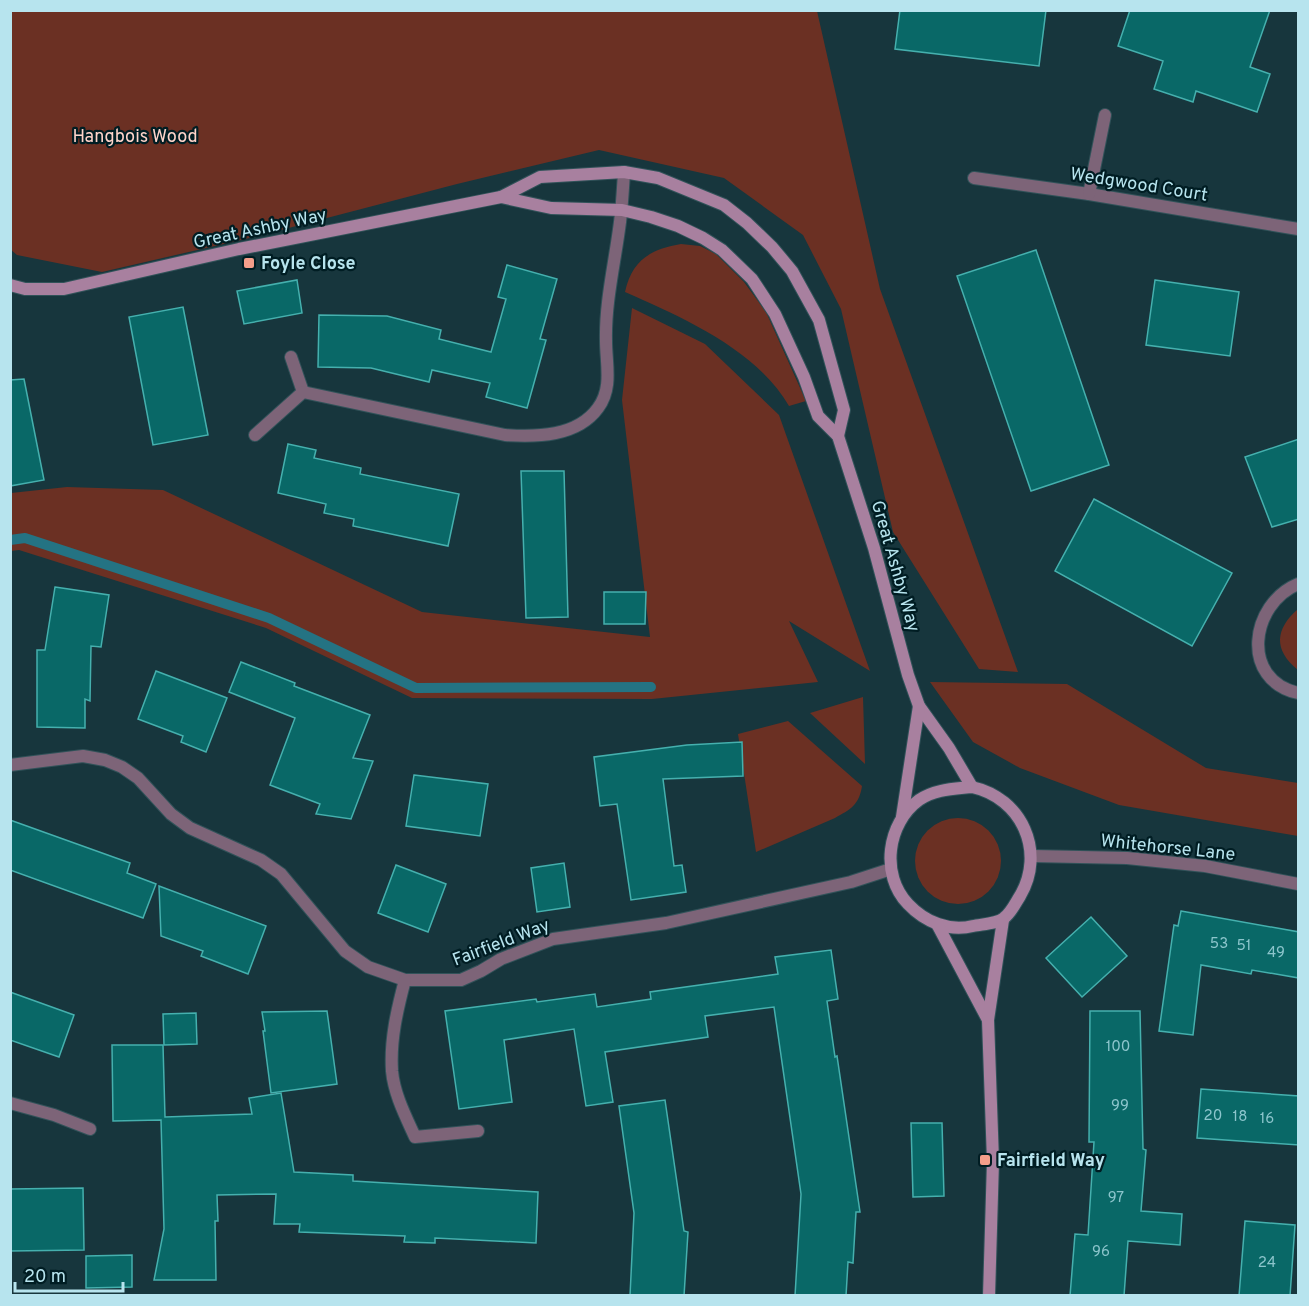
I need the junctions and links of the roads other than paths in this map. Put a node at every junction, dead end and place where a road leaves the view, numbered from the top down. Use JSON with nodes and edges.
{"nodes":[{"id":1,"x":1105,"y":115,"type":"dead end"},
{"id":2,"x":624,"y":172,"type":"junction"},
{"id":3,"x":974,"y":178,"type":"dead end"},
{"id":4,"x":1089,"y":194,"type":"junction"},
{"id":5,"x":501,"y":197,"type":"junction"},
{"id":6,"x":622,"y":210,"type":"junction"},
{"id":7,"x":1299,"y":229,"type":"edge"},
{"id":8,"x":10,"y":285,"type":"edge"},
{"id":9,"x":25,"y":289,"type":"junction"},
{"id":10,"x":10,"y":292,"type":"edge"},
{"id":11,"x":291,"y":357,"type":"dead end"},
{"id":12,"x":303,"y":392,"type":"junction"},
{"id":13,"x":255,"y":435,"type":"dead end"},
{"id":14,"x":838,"y":436,"type":"junction"},
{"id":15,"x":1299,"y":584,"type":"edge"},
{"id":16,"x":1299,"y":693,"type":"edge"},
{"id":17,"x":919,"y":706,"type":"junction"},
{"id":18,"x":10,"y":765,"type":"edge"},
{"id":19,"x":972,"y":788,"type":"junction"},
{"id":20,"x":902,"y":818,"type":"junction"},
{"id":21,"x":1032,"y":856,"type":"junction"},
{"id":22,"x":891,"y":869,"type":"junction"},
{"id":23,"x":1299,"y":884,"type":"edge"},
{"id":24,"x":1003,"y":920,"type":"junction"},
{"id":25,"x":937,"y":924,"type":"junction"},
{"id":26,"x":405,"y":980,"type":"junction"},
{"id":27,"x":988,"y":1020,"type":"junction"},
{"id":28,"x":10,"y":1103,"type":"edge"},
{"id":29,"x":90,"y":1129,"type":"dead end"},
{"id":30,"x":478,"y":1131,"type":"dead end"},
{"id":31,"x":989,"y":1296,"type":"edge"}],
"edges":[{"from":1,"to":4,"type":"street"},
{"from":2,"to":5,"type":"street","name":"Great Ashby Way"},
{"from":2,"to":6,"type":"street"},
{"from":2,"to":14,"type":"street","name":"Great Ashby Way"},
{"from":3,"to":4,"type":"street","name":"Wedgwood Court"},
{"from":4,"to":7,"type":"street","name":"Wedgwood Court"},
{"from":5,"to":6,"type":"street","name":"Great Ashby Way"},
{"from":5,"to":9,"type":"street","name":"Great Ashby Way"},
{"from":6,"to":12,"type":"street"},
{"from":6,"to":14,"type":"street","name":"Great Ashby Way"},
{"from":8,"to":9,"type":"street","name":"Great Ashby Way"},
{"from":9,"to":10,"type":"street","name":"Great Ashby Way"},
{"from":11,"to":12,"type":"street"},
{"from":12,"to":13,"type":"street"},
{"from":14,"to":17,"type":"street","name":"Great Ashby Way"},
{"from":15,"to":16,"type":"street"},
{"from":17,"to":19,"type":"street","name":"Great Ashby Way"},
{"from":17,"to":20,"type":"street","name":"Great Ashby Way"},
{"from":18,"to":26,"type":"street","name":"Fairfield Way"},
{"from":19,"to":20,"type":"street","name":"Great Ashby Way"},
{"from":19,"to":21,"type":"street","name":"Great Ashby Way"},
{"from":20,"to":22,"type":"street","name":"Great Ashby Way"},
{"from":21,"to":23,"type":"street","name":"Whitehorse Lane"},
{"from":21,"to":24,"type":"street","name":"Great Ashby Way"},
{"from":22,"to":25,"type":"street","name":"Great Ashby Way"},
{"from":22,"to":26,"type":"street","name":"Fairfield Way"},
{"from":24,"to":25,"type":"street","name":"Great Ashby Way"},
{"from":24,"to":27,"type":"street","name":"Great Ashby Way"},
{"from":25,"to":27,"type":"street","name":"Great Ashby Way"},
{"from":26,"to":30,"type":"street"},
{"from":27,"to":31,"type":"street","name":"Great Ashby Way"},
{"from":28,"to":29,"type":"street"}]}
